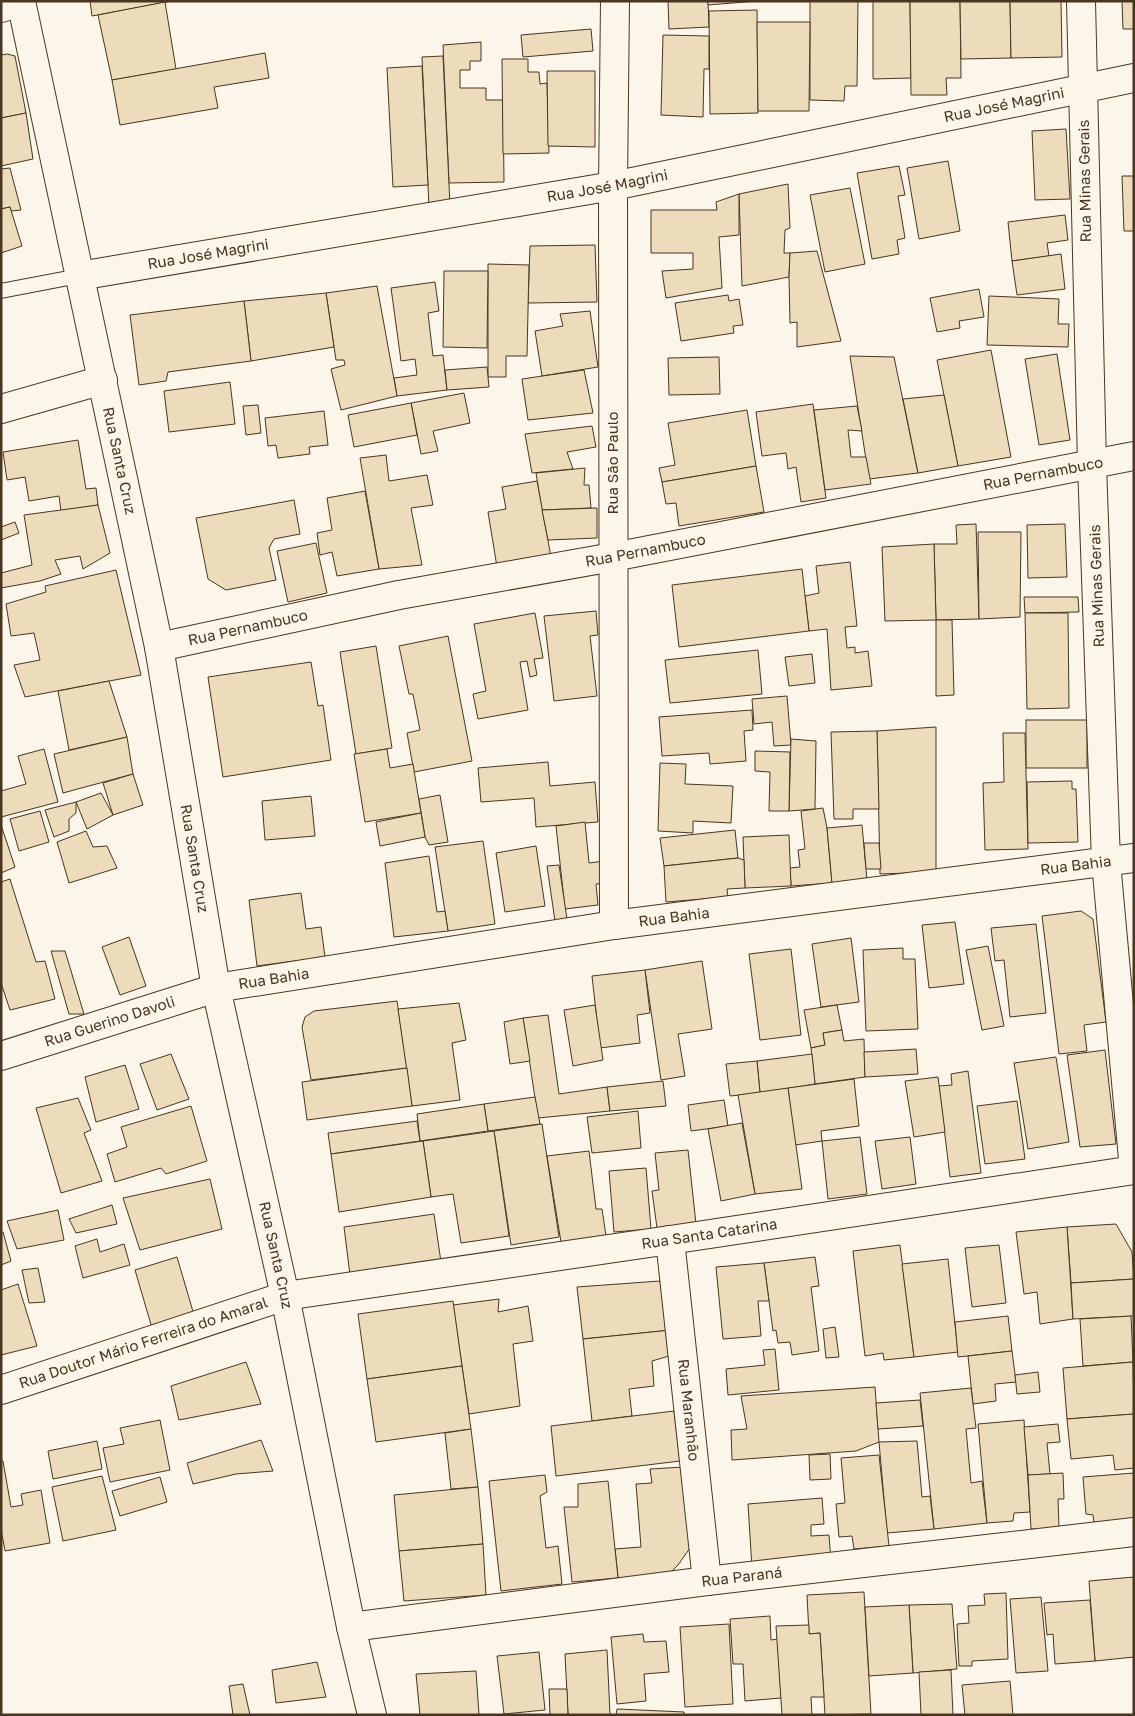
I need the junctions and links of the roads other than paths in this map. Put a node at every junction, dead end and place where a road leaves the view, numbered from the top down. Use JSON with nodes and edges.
{"nodes":[{"id":1,"x":615,"y":1,"type":"edge"},
{"id":2,"x":1081,"y":1,"type":"edge"},
{"id":3,"x":21,"y":2,"type":"edge"},
{"id":4,"x":1,"y":8,"type":"edge"},
{"id":5,"x":1134,"y":78,"type":"edge"},
{"id":6,"x":1083,"y":89,"type":"junction"},
{"id":7,"x":613,"y":186,"type":"junction"},
{"id":8,"x":79,"y":276,"type":"junction"},
{"id":9,"x":1,"y":291,"type":"edge"},
{"id":10,"x":103,"y":380,"type":"junction"},
{"id":11,"x":1,"y":409,"type":"edge"},
{"id":12,"x":1134,"y":456,"type":"edge"},
{"id":13,"x":1092,"y":464,"type":"junction"},
{"id":14,"x":613,"y":557,"type":"junction"},
{"id":15,"x":159,"y":647,"type":"junction"},
{"id":16,"x":1134,"y":858,"type":"edge"},
{"id":17,"x":1106,"y":862,"type":"junction"},
{"id":18,"x":614,"y":925,"type":"junction"},
{"id":19,"x":216,"y":988,"type":"junction"},
{"id":20,"x":1,"y":1056,"type":"edge"},
{"id":21,"x":1134,"y":1170,"type":"edge"},
{"id":22,"x":670,"y":1240,"type":"junction"},
{"id":23,"x":285,"y":1296,"type":"junction"},
{"id":24,"x":1,"y":1390,"type":"edge"},
{"id":25,"x":1134,"y":1532,"type":"edge"},
{"id":26,"x":707,"y":1581,"type":"junction"},
{"id":27,"x":351,"y":1627,"type":"junction"},
{"id":28,"x":372,"y":1715,"type":"edge"}],
"edges":[{"from":1,"to":7,"type":"street","name":"Rua São Paulo"},
{"from":2,"to":6,"type":"street","name":"Rua Minas Gerais"},
{"from":3,"to":4,"type":"street"},
{"from":3,"to":8,"type":"street","name":"Rua Santa Cruz"},
{"from":5,"to":6,"type":"street","name":"Rua José Magrini"},
{"from":6,"to":7,"type":"street","name":"Rua José Magrini"},
{"from":6,"to":13,"type":"street","name":"Rua Minas Gerais"},
{"from":7,"to":8,"type":"street","name":"Rua José Magrini"},
{"from":7,"to":14,"type":"street","name":"Rua São Paulo"},
{"from":8,"to":9,"type":"lane"},
{"from":8,"to":10,"type":"street","name":"Rua Santa Cruz"},
{"from":10,"to":11,"type":"street"},
{"from":10,"to":15,"type":"street","name":"Rua Santa Cruz"},
{"from":12,"to":13,"type":"street","name":"Rua Pernambuco"},
{"from":13,"to":14,"type":"street","name":"Rua Pernambuco"},
{"from":13,"to":17,"type":"street","name":"Rua Minas Gerais"},
{"from":14,"to":15,"type":"street","name":"Rua Pernambuco"},
{"from":14,"to":18,"type":"street","name":"Rua São Paulo"},
{"from":15,"to":19,"type":"street","name":"Rua Santa Cruz"},
{"from":16,"to":17,"type":"street","name":"Rua Bahia"},
{"from":17,"to":18,"type":"street","name":"Rua Bahia"},
{"from":17,"to":21,"type":"street","name":"Rua Minas Gerais"},
{"from":18,"to":19,"type":"street","name":"Rua Bahia"},
{"from":19,"to":20,"type":"street","name":"Rua Guerino Davoli"},
{"from":19,"to":23,"type":"street","name":"Rua Santa Cruz"},
{"from":21,"to":22,"type":"street","name":"Rua Santa Catarina"},
{"from":22,"to":23,"type":"street","name":"Rua Santa Catarina"},
{"from":22,"to":26,"type":"street","name":"Rua Maranhão"},
{"from":23,"to":24,"type":"street","name":"Rua Doutor Mário Ferreira do Amaral"},
{"from":23,"to":27,"type":"street","name":"Rua Santa Cruz"},
{"from":25,"to":26,"type":"street","name":"Rua Paraná"},
{"from":26,"to":27,"type":"street","name":"Rua Paraná"},
{"from":27,"to":28,"type":"street","name":"Rua Santa Cruz"}]}
